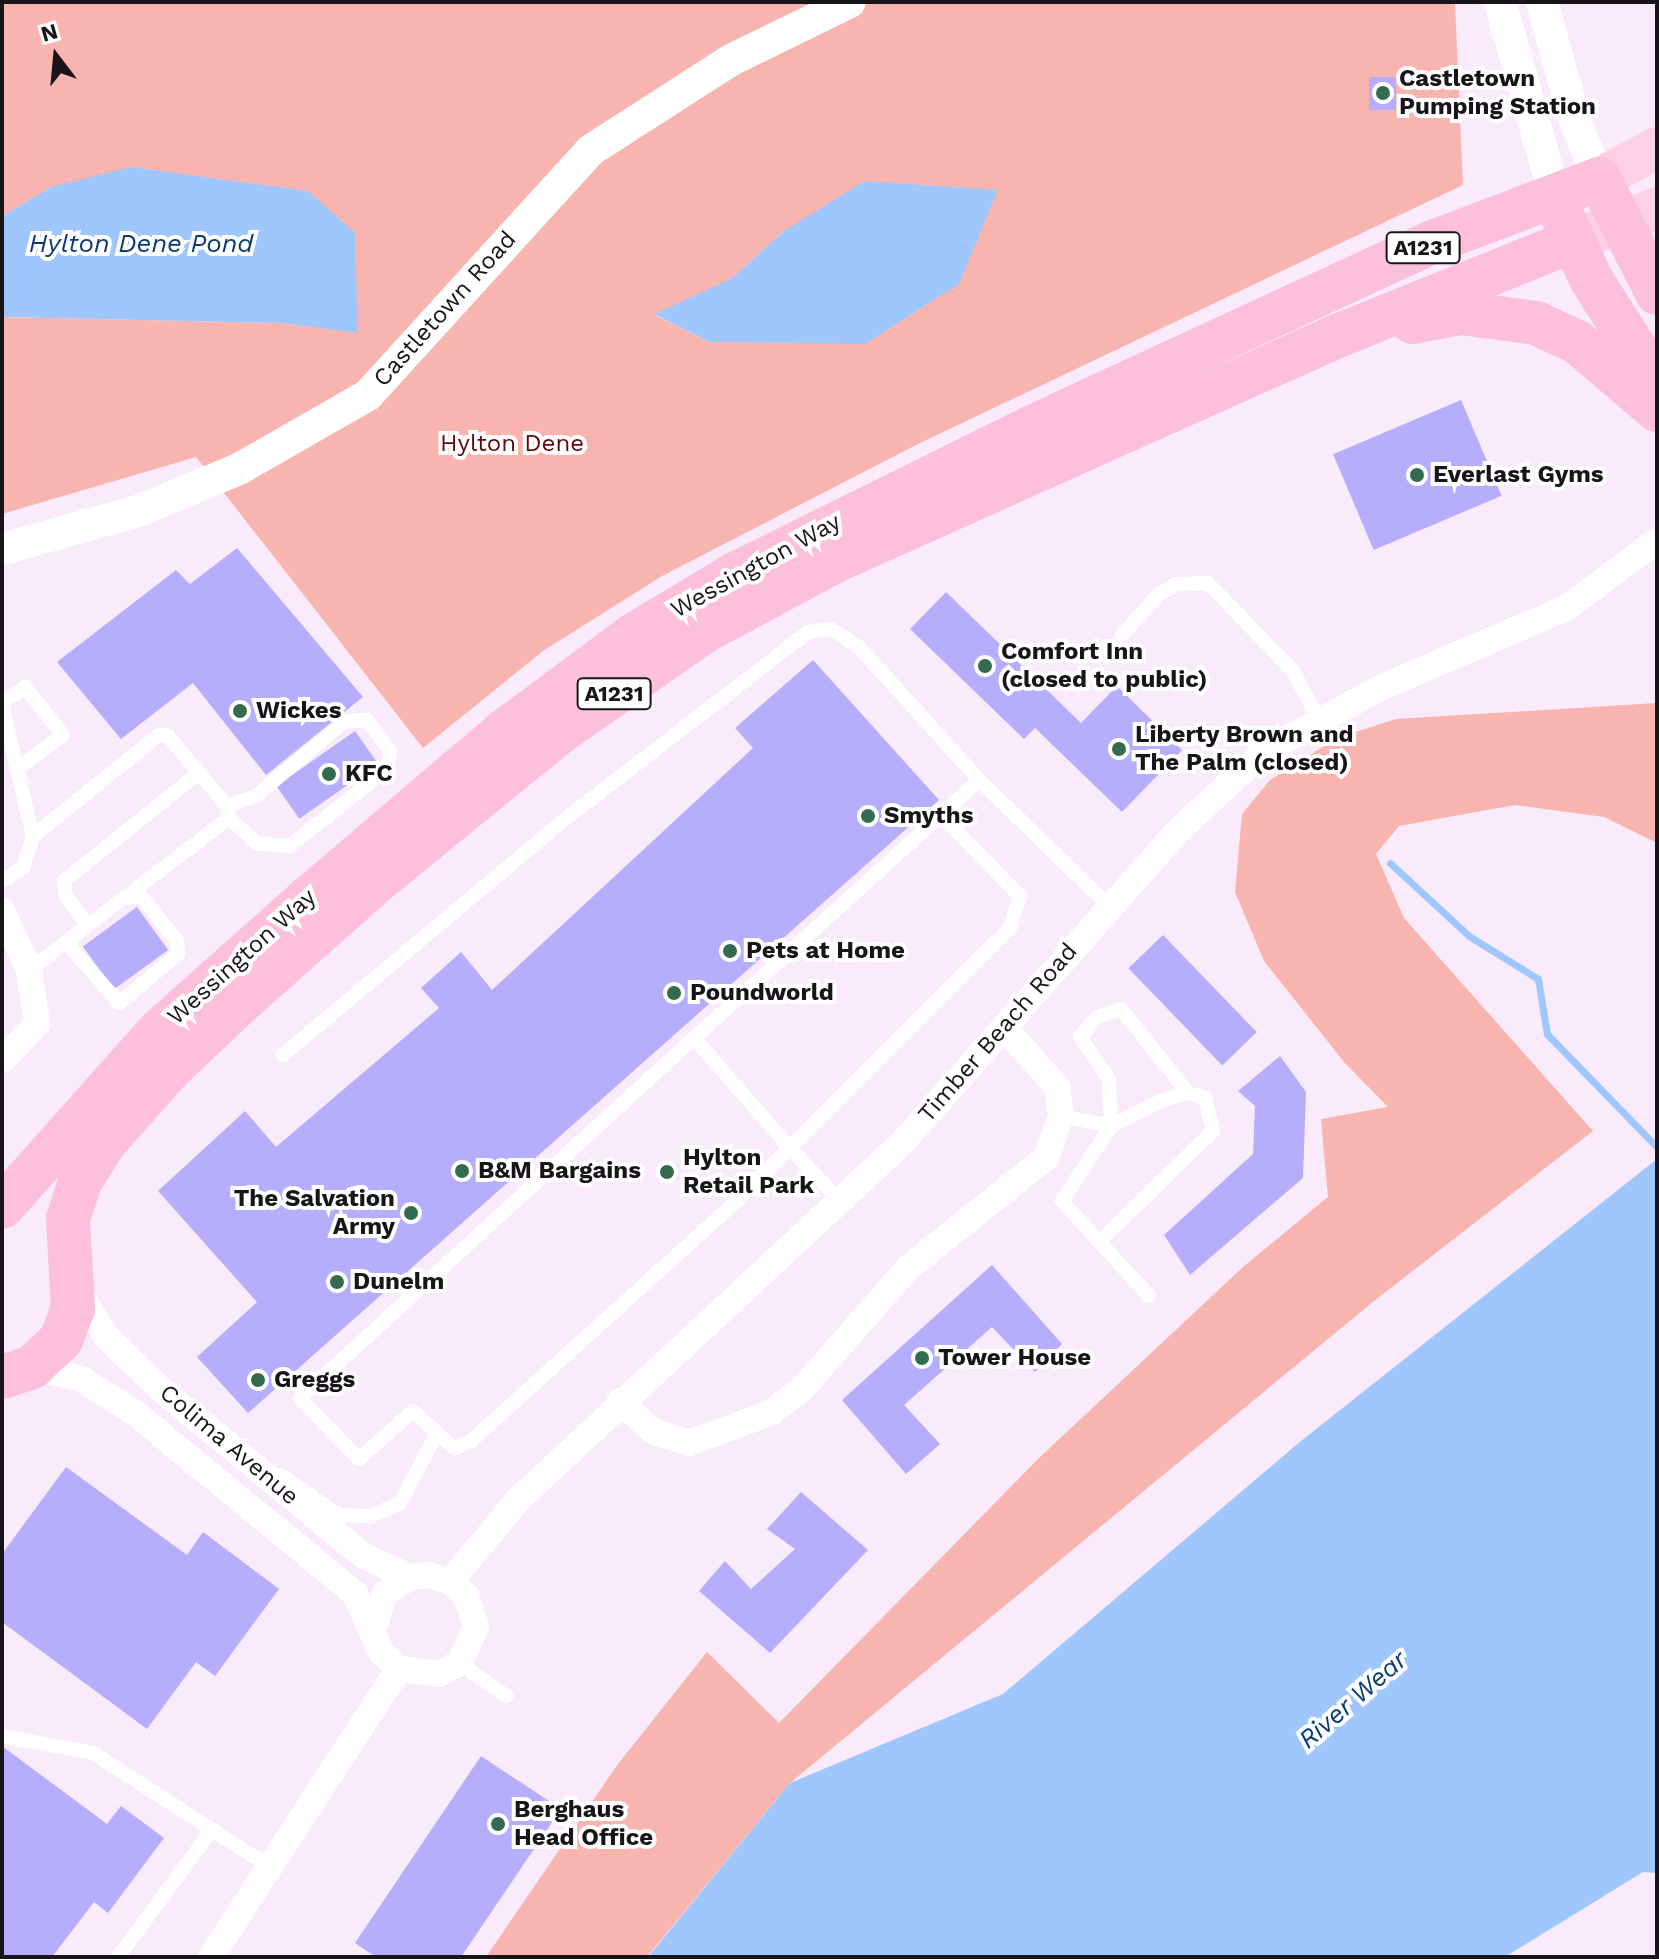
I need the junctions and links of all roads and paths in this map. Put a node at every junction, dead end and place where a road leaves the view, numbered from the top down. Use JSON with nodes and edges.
{"nodes":[{"id":1,"x":850,"y":2,"type":"edge"},
{"id":2,"x":1500,"y":2,"type":"edge"},
{"id":3,"x":1542,"y":2,"type":"edge"},
{"id":4,"x":1657,"y":148,"type":"edge"},
{"id":5,"x":1599,"y":179,"type":"junction"},
{"id":6,"x":1555,"y":197,"type":"junction"},
{"id":7,"x":1638,"y":216,"type":"edge"},
{"id":8,"x":1573,"y":241,"type":"junction"},
{"id":9,"x":1657,"y":293,"type":"edge"},
{"id":10,"x":1335,"y":337,"type":"junction"},
{"id":11,"x":1657,"y":383,"type":"edge"},
{"id":12,"x":1657,"y":410,"type":"edge"},
{"id":13,"x":1657,"y":541,"type":"edge"},
{"id":14,"x":2,"y":549,"type":"edge"},
{"id":15,"x":1122,"y":635,"type":"dead end"},
{"id":16,"x":1318,"y":718,"type":"junction"},
{"id":17,"x":17,"y":769,"type":"junction"},
{"id":18,"x":199,"y":773,"type":"junction"},
{"id":19,"x":979,"y":780,"type":"junction"},
{"id":20,"x":228,"y":812,"type":"junction"},
{"id":21,"x":941,"y":815,"type":"junction"},
{"id":22,"x":33,"y":836,"type":"junction"},
{"id":23,"x":2,"y":881,"type":"edge"},
{"id":24,"x":127,"y":898,"type":"junction"},
{"id":25,"x":1110,"y":907,"type":"junction"},
{"id":26,"x":2,"y":911,"type":"edge"},
{"id":27,"x":88,"y":926,"type":"junction"},
{"id":28,"x":66,"y":942,"type":"junction"},
{"id":29,"x":29,"y":970,"type":"junction"},
{"id":30,"x":1004,"y":1027,"type":"junction"},
{"id":31,"x":694,"y":1038,"type":"junction"},
{"id":32,"x":283,"y":1055,"type":"dead end"},
{"id":33,"x":2,"y":1060,"type":"edge"},
{"id":34,"x":1188,"y":1093,"type":"junction"},
{"id":35,"x":1061,"y":1116,"type":"junction"},
{"id":36,"x":1111,"y":1126,"type":"junction"},
{"id":37,"x":790,"y":1148,"type":"junction"},
{"id":38,"x":839,"y":1200,"type":"junction"},
{"id":39,"x":2,"y":1209,"type":"edge"},
{"id":40,"x":1100,"y":1241,"type":"junction"},
{"id":41,"x":71,"y":1272,"type":"junction"},
{"id":42,"x":1149,"y":1296,"type":"dead end"},
{"id":43,"x":17,"y":1372,"type":"edge"},
{"id":44,"x":620,"y":1401,"type":"junction"},
{"id":45,"x":436,"y":1435,"type":"junction"},
{"id":46,"x":244,"y":1459,"type":"junction"},
{"id":47,"x":410,"y":1577,"type":"junction"},
{"id":48,"x":450,"y":1582,"type":"junction"},
{"id":49,"x":374,"y":1626,"type":"junction"},
{"id":50,"x":460,"y":1663,"type":"junction"},
{"id":51,"x":399,"y":1669,"type":"junction"},
{"id":52,"x":506,"y":1696,"type":"dead end"},
{"id":53,"x":2,"y":1736,"type":"edge"},
{"id":54,"x":212,"y":1830,"type":"junction"},
{"id":55,"x":270,"y":1867,"type":"junction"},
{"id":56,"x":118,"y":1957,"type":"edge"},
{"id":57,"x":211,"y":1957,"type":"edge"}],
"edges":[{"from":1,"to":14,"type":"street","name":"Castletown Road"},
{"from":2,"to":6,"type":"street"},
{"from":3,"to":5,"type":"street"},
{"from":4,"to":5,"type":"main road","name":"Wessington Way"},
{"from":5,"to":6,"type":"highway","name":"Wessington Way","number":"A1231"},
{"from":5,"to":7,"type":"highway"},
{"from":6,"to":8,"type":"highway"},
{"from":6,"to":39,"type":"highway","name":"Wessington Way","number":"A1231"},
{"from":7,"to":8,"type":"main road","name":"Wessington Way"},
{"from":7,"to":9,"type":"highway"},
{"from":8,"to":10,"type":"highway","name":"Wessington Way","number":"A1231"},
{"from":8,"to":11,"type":"highway"},
{"from":10,"to":12,"type":"highway"},
{"from":10,"to":41,"type":"highway","name":"Wessington Way","number":"A1231"},
{"from":13,"to":16,"type":"street","name":"Timber Beach Road"},
{"from":15,"to":16,"type":"lane"},
{"from":16,"to":25,"type":"street","name":"Timber Beach Road"},
{"from":17,"to":17,"type":"lane"},
{"from":17,"to":22,"type":"lane"},
{"from":18,"to":20,"type":"lane"},
{"from":18,"to":22,"type":"lane"},
{"from":18,"to":27,"type":"lane"},
{"from":19,"to":21,"type":"lane"},
{"from":19,"to":25,"type":"lane"},
{"from":19,"to":32,"type":"lane"},
{"from":20,"to":20,"type":"lane"},
{"from":20,"to":24,"type":"lane"},
{"from":21,"to":31,"type":"lane"},
{"from":21,"to":37,"type":"lane"},
{"from":22,"to":23,"type":"lane"},
{"from":24,"to":27,"type":"lane"},
{"from":24,"to":28,"type":"lane"},
{"from":25,"to":30,"type":"street","name":"Timber Beach Road"},
{"from":26,"to":29,"type":"street"},
{"from":27,"to":28,"type":"lane"},
{"from":28,"to":29,"type":"lane"},
{"from":29,"to":33,"type":"street"},
{"from":30,"to":35,"type":"street"},
{"from":30,"to":38,"type":"street","name":"Timber Beach Road"},
{"from":31,"to":37,"type":"lane"},
{"from":31,"to":45,"type":"lane"},
{"from":34,"to":36,"type":"lane"},
{"from":34,"to":36,"type":"lane"},
{"from":34,"to":40,"type":"lane"},
{"from":35,"to":36,"type":"lane"},
{"from":35,"to":44,"type":"street"},
{"from":36,"to":40,"type":"lane"},
{"from":37,"to":38,"type":"lane"},
{"from":37,"to":45,"type":"lane"},
{"from":38,"to":44,"type":"street","name":"Timber Beach Road"},
{"from":39,"to":41,"type":"highway","name":"Wessington Way"},
{"from":40,"to":42,"type":"lane"},
{"from":41,"to":43,"type":"highway","name":"Wessington Way"},
{"from":41,"to":46,"type":"street","name":"Colima Avenue"},
{"from":43,"to":49,"type":"street","name":"Colima Avenue"},
{"from":44,"to":48,"type":"street","name":"Timber Beach Road"},
{"from":45,"to":46,"type":"lane"},
{"from":46,"to":47,"type":"street","name":"Colima Avenue"},
{"from":47,"to":48,"type":"street"},
{"from":47,"to":49,"type":"street"},
{"from":48,"to":50,"type":"street"},
{"from":49,"to":51,"type":"street"},
{"from":50,"to":51,"type":"street"},
{"from":50,"to":52,"type":"lane"},
{"from":51,"to":55,"type":"street"},
{"from":53,"to":54,"type":"lane"},
{"from":54,"to":55,"type":"lane"},
{"from":54,"to":56,"type":"lane"},
{"from":55,"to":57,"type":"street"}]}
